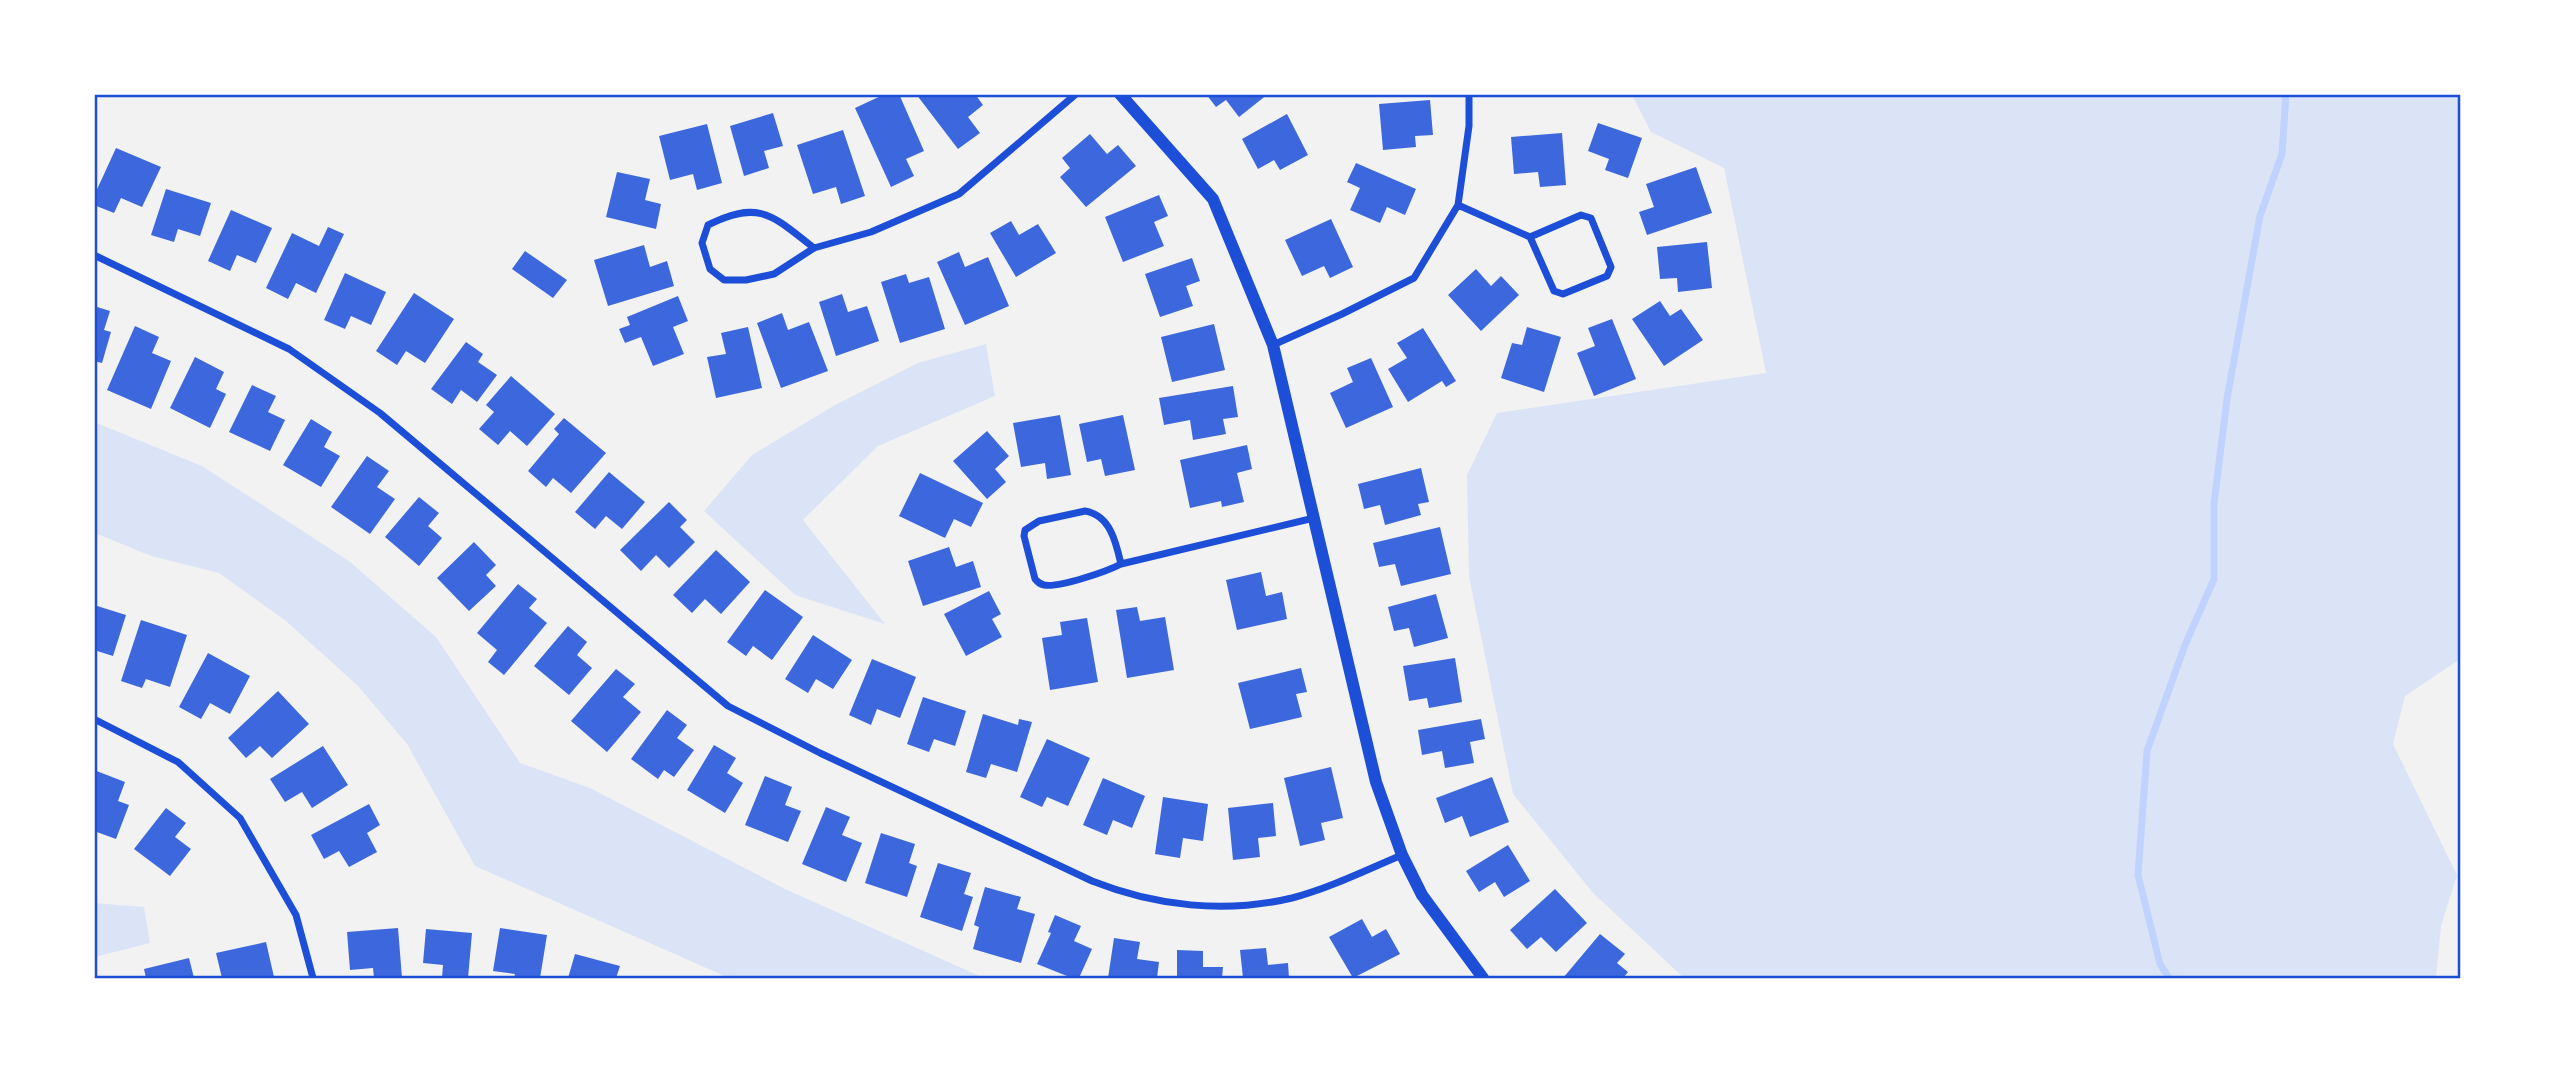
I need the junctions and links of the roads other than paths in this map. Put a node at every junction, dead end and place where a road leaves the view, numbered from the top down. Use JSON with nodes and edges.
{"nodes":[{"id":1,"x":1076,"y":94,"type":"edge"},
{"id":2,"x":1120,"y":94,"type":"edge"},
{"id":3,"x":1469,"y":94,"type":"edge"},
{"id":4,"x":1458,"y":205,"type":"junction"},
{"id":5,"x":1530,"y":237,"type":"junction"},
{"id":6,"x":814,"y":248,"type":"junction"},
{"id":7,"x":94,"y":255,"type":"edge"},
{"id":8,"x":1273,"y":345,"type":"junction"},
{"id":9,"x":1314,"y":518,"type":"junction"},
{"id":10,"x":1121,"y":564,"type":"junction"},
{"id":11,"x":94,"y":719,"type":"edge"},
{"id":12,"x":1402,"y":855,"type":"junction"},
{"id":13,"x":313,"y":978,"type":"edge"},
{"id":14,"x":1483,"y":978,"type":"edge"}],
"edges":[{"from":1,"to":6,"type":"street"},
{"from":2,"to":8,"type":"street"},
{"from":3,"to":4,"type":"street"},
{"from":4,"to":5,"type":"street"},
{"from":4,"to":8,"type":"street"},
{"from":5,"to":5,"type":"street"},
{"from":6,"to":6,"type":"street"},
{"from":7,"to":12,"type":"street"},
{"from":8,"to":9,"type":"street"},
{"from":9,"to":10,"type":"street"},
{"from":9,"to":12,"type":"street"},
{"from":10,"to":10,"type":"street"},
{"from":11,"to":13,"type":"street"},
{"from":12,"to":14,"type":"street"}]}
